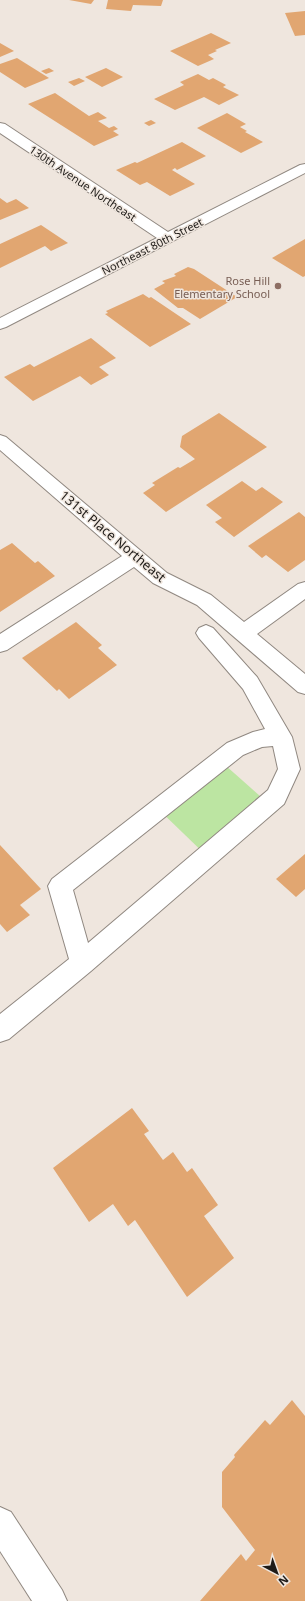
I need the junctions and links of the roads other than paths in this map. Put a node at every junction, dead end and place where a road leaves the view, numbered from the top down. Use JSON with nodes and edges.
{"nodes":[{"id":1,"x":0,"y":127,"type":"edge"},
{"id":2,"x":305,"y":168,"type":"edge"},
{"id":3,"x":167,"y":238,"type":"junction"},
{"id":4,"x":0,"y":324,"type":"edge"},
{"id":5,"x":0,"y":440,"type":"edge"},
{"id":6,"x":135,"y":557,"type":"junction"},
{"id":7,"x":305,"y":589,"type":"edge"},
{"id":8,"x":206,"y":633,"type":"dead end"},
{"id":9,"x":243,"y":633,"type":"junction"},
{"id":10,"x":0,"y":644,"type":"edge"},
{"id":11,"x":305,"y":686,"type":"edge"},
{"id":12,"x":281,"y":737,"type":"junction"},
{"id":13,"x":82,"y":964,"type":"junction"},
{"id":14,"x":0,"y":1030,"type":"edge"},
{"id":15,"x":0,"y":1523,"type":"edge"},
{"id":16,"x":51,"y":1601,"type":"edge"}],
"edges":[{"from":1,"to":3,"type":"street","name":"130th Avenue Northeast"},
{"from":2,"to":3,"type":"street","name":"Northeast 80th Street"},
{"from":3,"to":4,"type":"street","name":"Northeast 80th Street"},
{"from":5,"to":6,"type":"street","name":"131st Place Northeast"},
{"from":6,"to":9,"type":"street","name":"131st Place Northeast"},
{"from":6,"to":10,"type":"street"},
{"from":7,"to":9,"type":"street"},
{"from":8,"to":12,"type":"street"},
{"from":9,"to":11,"type":"street","name":"131st Place Northeast"},
{"from":12,"to":13,"type":"street"},
{"from":12,"to":13,"type":"street"},
{"from":13,"to":14,"type":"street"},
{"from":15,"to":16,"type":"street"}]}
